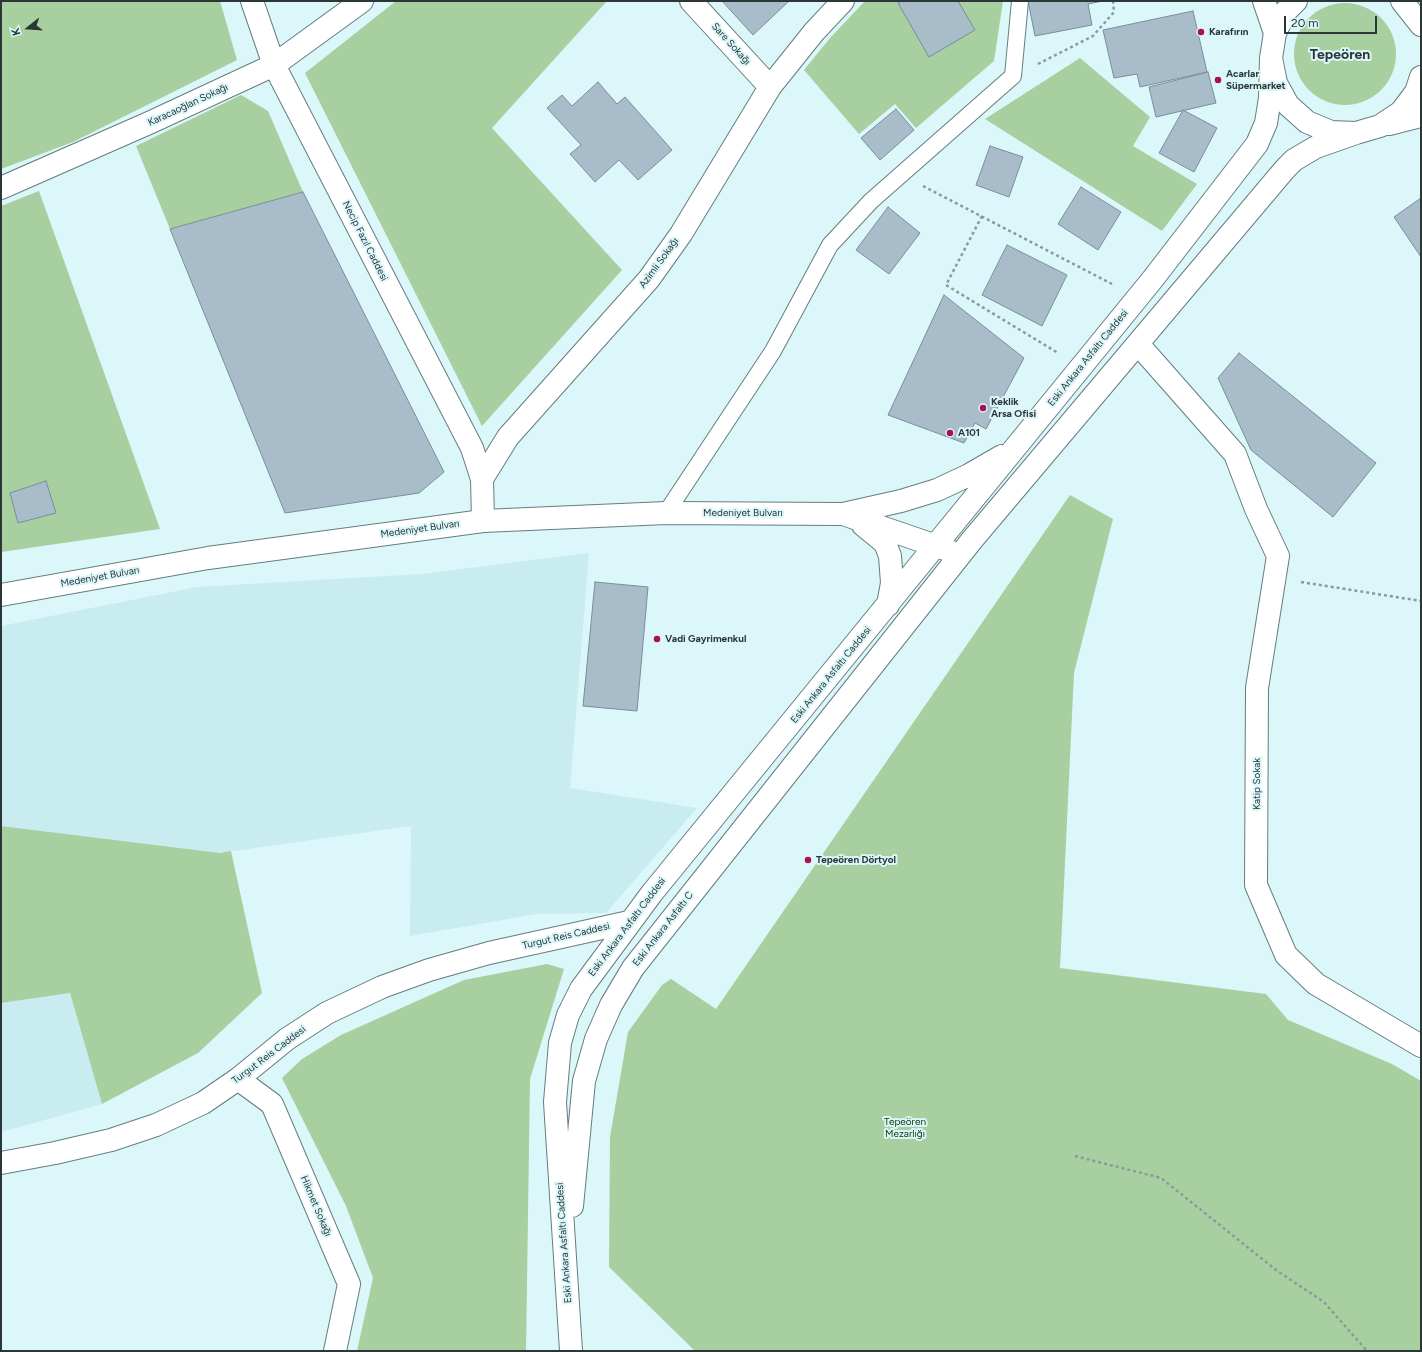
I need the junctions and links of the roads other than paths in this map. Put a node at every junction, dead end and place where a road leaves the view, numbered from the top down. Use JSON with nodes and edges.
{"nodes":[{"id":1,"x":252,"y":1,"type":"edge"},
{"id":2,"x":362,"y":1,"type":"edge"},
{"id":3,"x":691,"y":1,"type":"edge"},
{"id":4,"x":843,"y":1,"type":"edge"},
{"id":5,"x":1020,"y":1,"type":"edge"},
{"id":6,"x":1264,"y":1,"type":"edge"},
{"id":7,"x":1402,"y":1,"type":"edge"},
{"id":8,"x":1292,"y":4,"type":"edge"},
{"id":9,"x":1419,"y":27,"type":"edge"},
{"id":10,"x":1274,"y":33,"type":"junction"},
{"id":11,"x":1271,"y":58,"type":"junction"},
{"id":12,"x":274,"y":65,"type":"junction"},
{"id":13,"x":1421,"y":77,"type":"edge"},
{"id":14,"x":770,"y":88,"type":"junction"},
{"id":15,"x":1421,"y":116,"type":"edge"},
{"id":16,"x":1380,"y":126,"type":"junction"},
{"id":17,"x":1356,"y":133,"type":"junction"},
{"id":18,"x":1,"y":188,"type":"edge"},
{"id":19,"x":1138,"y":344,"type":"junction"},
{"id":20,"x":1015,"y":448,"type":"junction"},
{"id":21,"x":482,"y":479,"type":"junction"},
{"id":22,"x":666,"y":513,"type":"junction"},
{"id":23,"x":843,"y":514,"type":"junction"},
{"id":24,"x":482,"y":521,"type":"junction"},
{"id":25,"x":936,"y":546,"type":"junction"},
{"id":26,"x":960,"y":554,"type":"junction"},
{"id":27,"x":1,"y":595,"type":"edge"},
{"id":28,"x":888,"y":605,"type":"junction"},
{"id":29,"x":629,"y":922,"type":"junction"},
{"id":30,"x":1421,"y":1046,"type":"edge"},
{"id":31,"x":238,"y":1079,"type":"junction"},
{"id":32,"x":1,"y":1163,"type":"edge"},
{"id":33,"x":566,"y":1275,"type":"junction"},
{"id":34,"x":335,"y":1351,"type":"edge"},
{"id":35,"x":571,"y":1351,"type":"edge"}],
"edges":[{"from":1,"to":12,"type":"main road","name":"Necip Fazıl Caddesi"},
{"from":2,"to":12,"type":"main road","name":"Karacaoğlan Sokağı"},
{"from":3,"to":14,"type":"main road","name":"Sare Sokağı"},
{"from":4,"to":14,"type":"main road","name":"Azimli Sokağı"},
{"from":5,"to":22,"type":"lane"},
{"from":6,"to":10,"type":"main road"},
{"from":7,"to":9,"type":"main road"},
{"from":8,"to":10,"type":"main road"},
{"from":10,"to":11,"type":"main road"},
{"from":11,"to":17,"type":"main road"},
{"from":11,"to":20,"type":"main road","name":"Eski Ankara Asfaltı Caddesi"},
{"from":12,"to":18,"type":"main road","name":"Karacaoğlan Sokağı"},
{"from":12,"to":21,"type":"main road","name":"Necip Fazıl Caddesi"},
{"from":13,"to":16,"type":"main road"},
{"from":14,"to":21,"type":"main road","name":"Azimli Sokağı"},
{"from":15,"to":16,"type":"main road"},
{"from":16,"to":17,"type":"main road"},
{"from":17,"to":19,"type":"main road"},
{"from":19,"to":26,"type":"main road"},
{"from":19,"to":30,"type":"main road","name":"Katip Sokak"},
{"from":20,"to":23,"type":"main road","name":"Medeniyet Bulvarı"},
{"from":20,"to":25,"type":"main road","name":"Eski Ankara Asfaltı Caddesi"},
{"from":21,"to":24,"type":"main road"},
{"from":22,"to":23,"type":"main road","name":"Medeniyet Bulvarı"},
{"from":22,"to":24,"type":"main road","name":"Medeniyet Bulvarı"},
{"from":23,"to":25,"type":"main road","name":"Medeniyet Bulvarı"},
{"from":23,"to":28,"type":"main road"},
{"from":24,"to":27,"type":"main road","name":"Medeniyet Bulvarı"},
{"from":25,"to":26,"type":"main road","name":"Medeniyet Bulvarı"},
{"from":25,"to":28,"type":"main road","name":"Eski Ankara Asfaltı Caddesi"},
{"from":26,"to":33,"type":"main road","name":"Eski Ankara Asfaltı C"},
{"from":28,"to":29,"type":"main road","name":"Eski Ankara Asfaltı Caddesi"},
{"from":29,"to":31,"type":"main road","name":"Turgut Reis Caddesi"},
{"from":29,"to":33,"type":"main road","name":"Eski Ankara Asfaltı Caddesi"},
{"from":31,"to":32,"type":"main road","name":"Turgut Reis Caddesi"},
{"from":31,"to":34,"type":"main road","name":"Hikmet Sokağı"},
{"from":33,"to":35,"type":"main road","name":"Eski Ankara Asfaltı Caddesi"}]}
